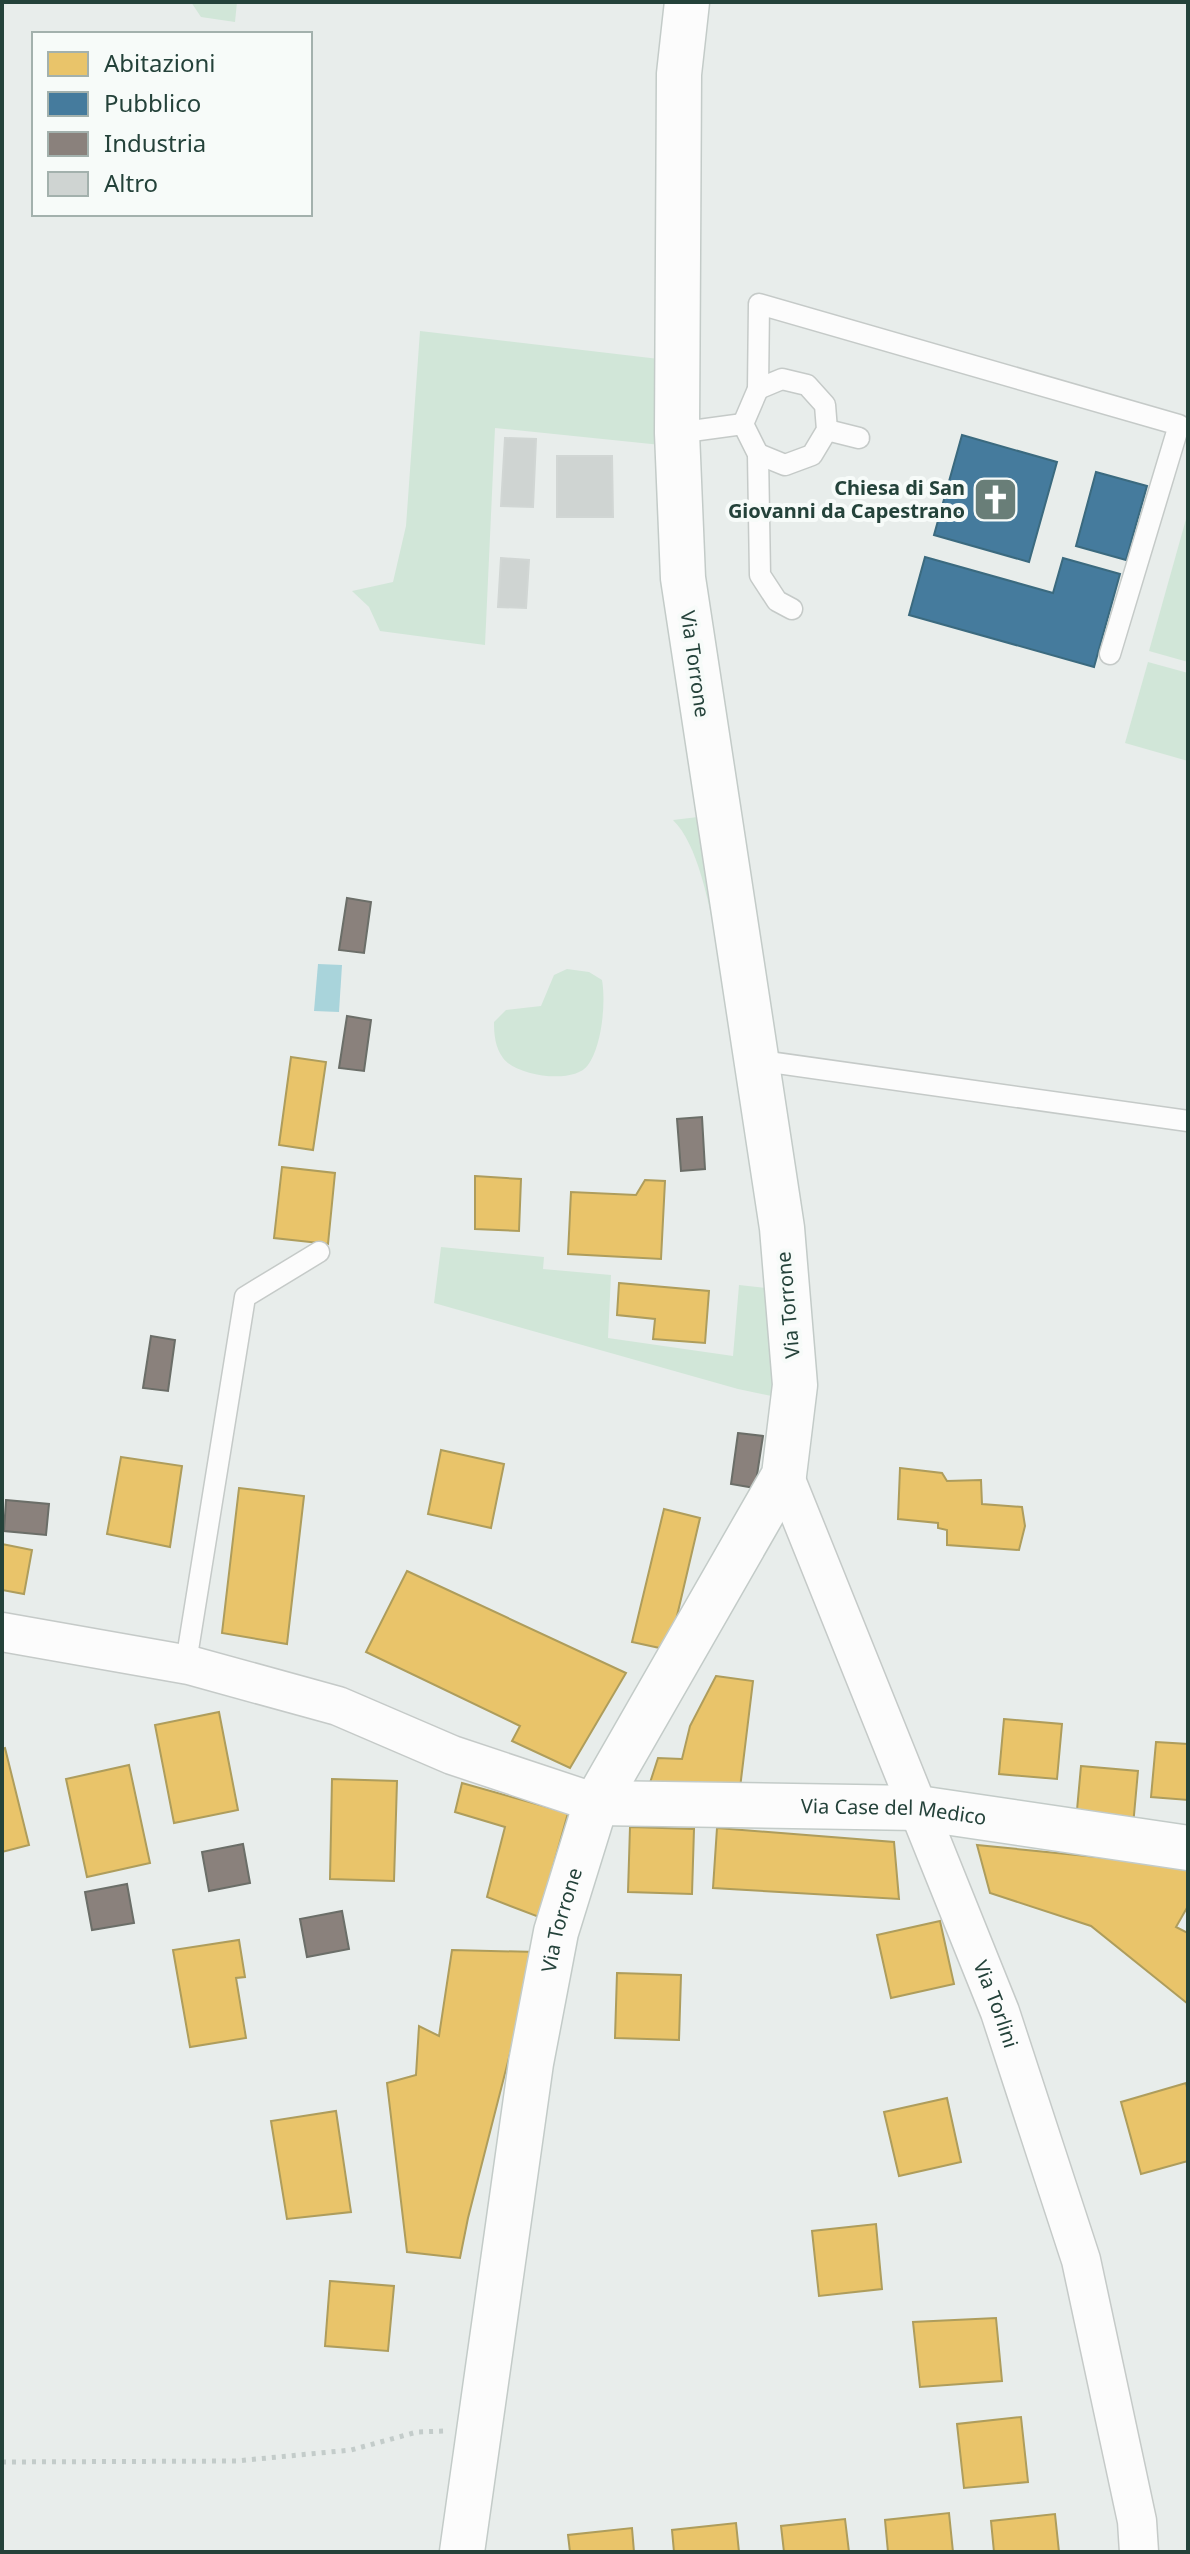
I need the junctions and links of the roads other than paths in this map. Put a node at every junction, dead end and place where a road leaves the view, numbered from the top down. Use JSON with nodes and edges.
{"nodes":[{"id":1,"x":687,"y":2,"type":"edge"},
{"id":2,"x":758,"y":389,"type":"junction"},
{"id":3,"x":743,"y":424,"type":"junction"},
{"id":4,"x":827,"y":430,"type":"junction"},
{"id":5,"x":677,"y":433,"type":"junction"},
{"id":6,"x":859,"y":438,"type":"dead end"},
{"id":7,"x":758,"y":454,"type":"junction"},
{"id":8,"x":792,"y":609,"type":"dead end"},
{"id":9,"x":1110,"y":654,"type":"dead end"},
{"id":10,"x":755,"y":1060,"type":"junction"},
{"id":11,"x":1188,"y":1121,"type":"edge"},
{"id":12,"x":319,"y":1252,"type":"dead end"},
{"id":13,"x":784,"y":1475,"type":"junction"},
{"id":14,"x":2,"y":1632,"type":"edge"},
{"id":15,"x":189,"y":1665,"type":"junction"},
{"id":16,"x":596,"y":1803,"type":"junction"},
{"id":17,"x":918,"y":1808,"type":"junction"},
{"id":18,"x":1188,"y":1848,"type":"edge"},
{"id":19,"x":462,"y":2552,"type":"edge"},
{"id":20,"x":1139,"y":2552,"type":"edge"}],
"edges":[{"from":1,"to":5,"type":"main road","name":"Via Torrone"},
{"from":2,"to":3,"type":"lane"},
{"from":2,"to":4,"type":"lane"},
{"from":2,"to":9,"type":"lane"},
{"from":3,"to":5,"type":"lane"},
{"from":3,"to":7,"type":"lane"},
{"from":4,"to":6,"type":"lane"},
{"from":4,"to":7,"type":"lane"},
{"from":5,"to":10,"type":"main road","name":"Via Torrone"},
{"from":7,"to":8,"type":"lane"},
{"from":10,"to":11,"type":"lane"},
{"from":10,"to":13,"type":"main road","name":"Via Torrone"},
{"from":12,"to":15,"type":"lane"},
{"from":13,"to":16,"type":"main road","name":"Via Torrone"},
{"from":13,"to":17,"type":"street","name":"Via Torlini"},
{"from":14,"to":15,"type":"street"},
{"from":15,"to":16,"type":"street"},
{"from":16,"to":17,"type":"main road","name":"Via Case del Medico"},
{"from":16,"to":19,"type":"main road","name":"Via Torrone"},
{"from":17,"to":18,"type":"main road","name":"Via Case del Medico"},
{"from":17,"to":20,"type":"street","name":"Via Torlini"}]}
